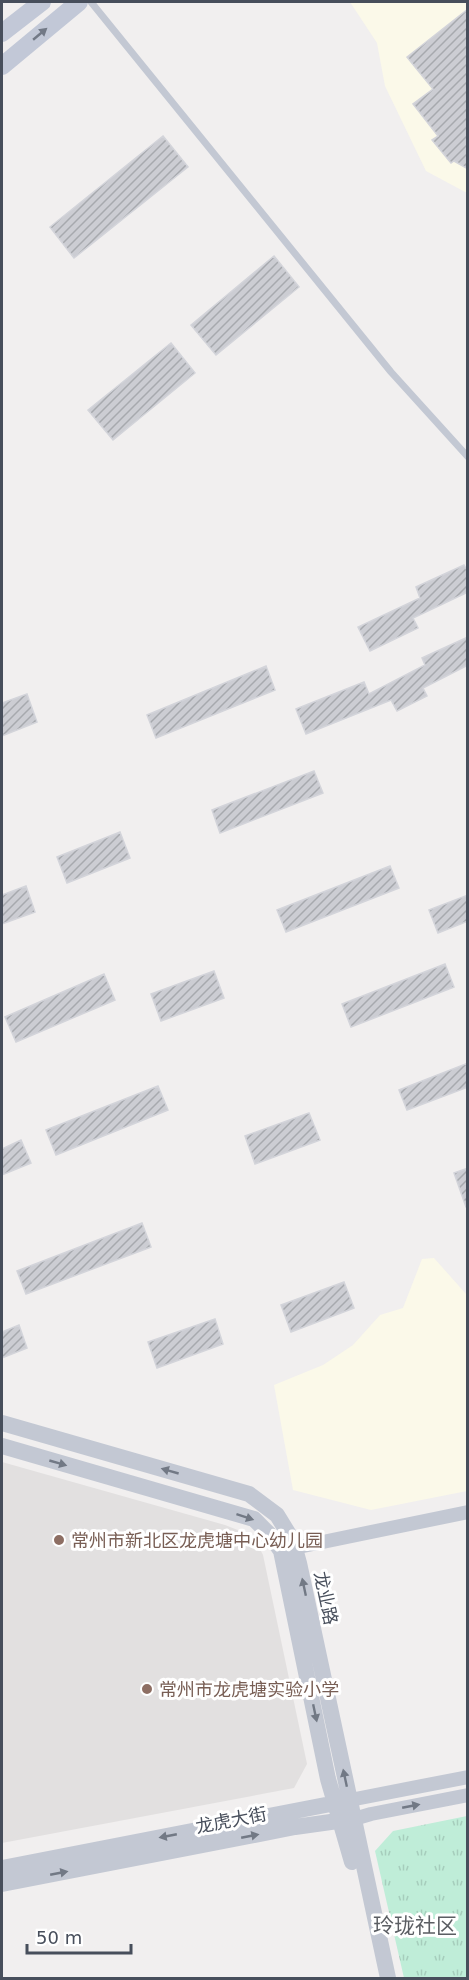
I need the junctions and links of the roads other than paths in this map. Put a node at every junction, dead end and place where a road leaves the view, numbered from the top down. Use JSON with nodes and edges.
{"nodes":[{"id":1,"x":42,"y":2,"type":"edge"},
{"id":2,"x":79,"y":2,"type":"edge"},
{"id":3,"x":91,"y":2,"type":"edge"},
{"id":4,"x":2,"y":33,"type":"edge"},
{"id":5,"x":2,"y":66,"type":"edge"},
{"id":6,"x":468,"y":457,"type":"edge"},
{"id":7,"x":2,"y":1423,"type":"edge"},
{"id":8,"x":2,"y":1446,"type":"edge"},
{"id":9,"x":468,"y":1512,"type":"edge"},
{"id":10,"x":288,"y":1549,"type":"junction"},
{"id":11,"x":468,"y":1777,"type":"edge"},
{"id":12,"x":468,"y":1795,"type":"edge"},
{"id":13,"x":343,"y":1802,"type":"junction"},
{"id":14,"x":347,"y":1820,"type":"junction"},
{"id":15,"x":2,"y":1868,"type":"edge"},
{"id":16,"x":2,"y":1884,"type":"edge"},
{"id":17,"x":377,"y":1978,"type":"edge"},
{"id":18,"x":388,"y":1978,"type":"edge"}],
"edges":[{"from":1,"to":4,"type":"main road"},
{"from":5,"to":2,"type":"main road","one_way":true},
{"from":3,"to":6,"type":"lane"},
{"from":10,"to":7,"type":"street","name":"龙业路","one_way":true},
{"from":8,"to":10,"type":"street","name":"龙业路","one_way":true},
{"from":9,"to":10,"type":"street"},
{"from":10,"to":13,"type":"street","name":"龙业路"},
{"from":11,"to":13,"type":"street","name":"龙虎大街"},
{"from":14,"to":12,"type":"street","name":"龙虎大街","one_way":true},
{"from":13,"to":14,"type":"street","name":"龙业路"},
{"from":13,"to":15,"type":"street","name":"龙虎大街","one_way":true},
{"from":16,"to":14,"type":"street","name":"龙虎大街","one_way":true},
{"from":14,"to":17,"type":"street","name":"龙业路"},
{"from":14,"to":18,"type":"street","name":"龙业路"}]}
